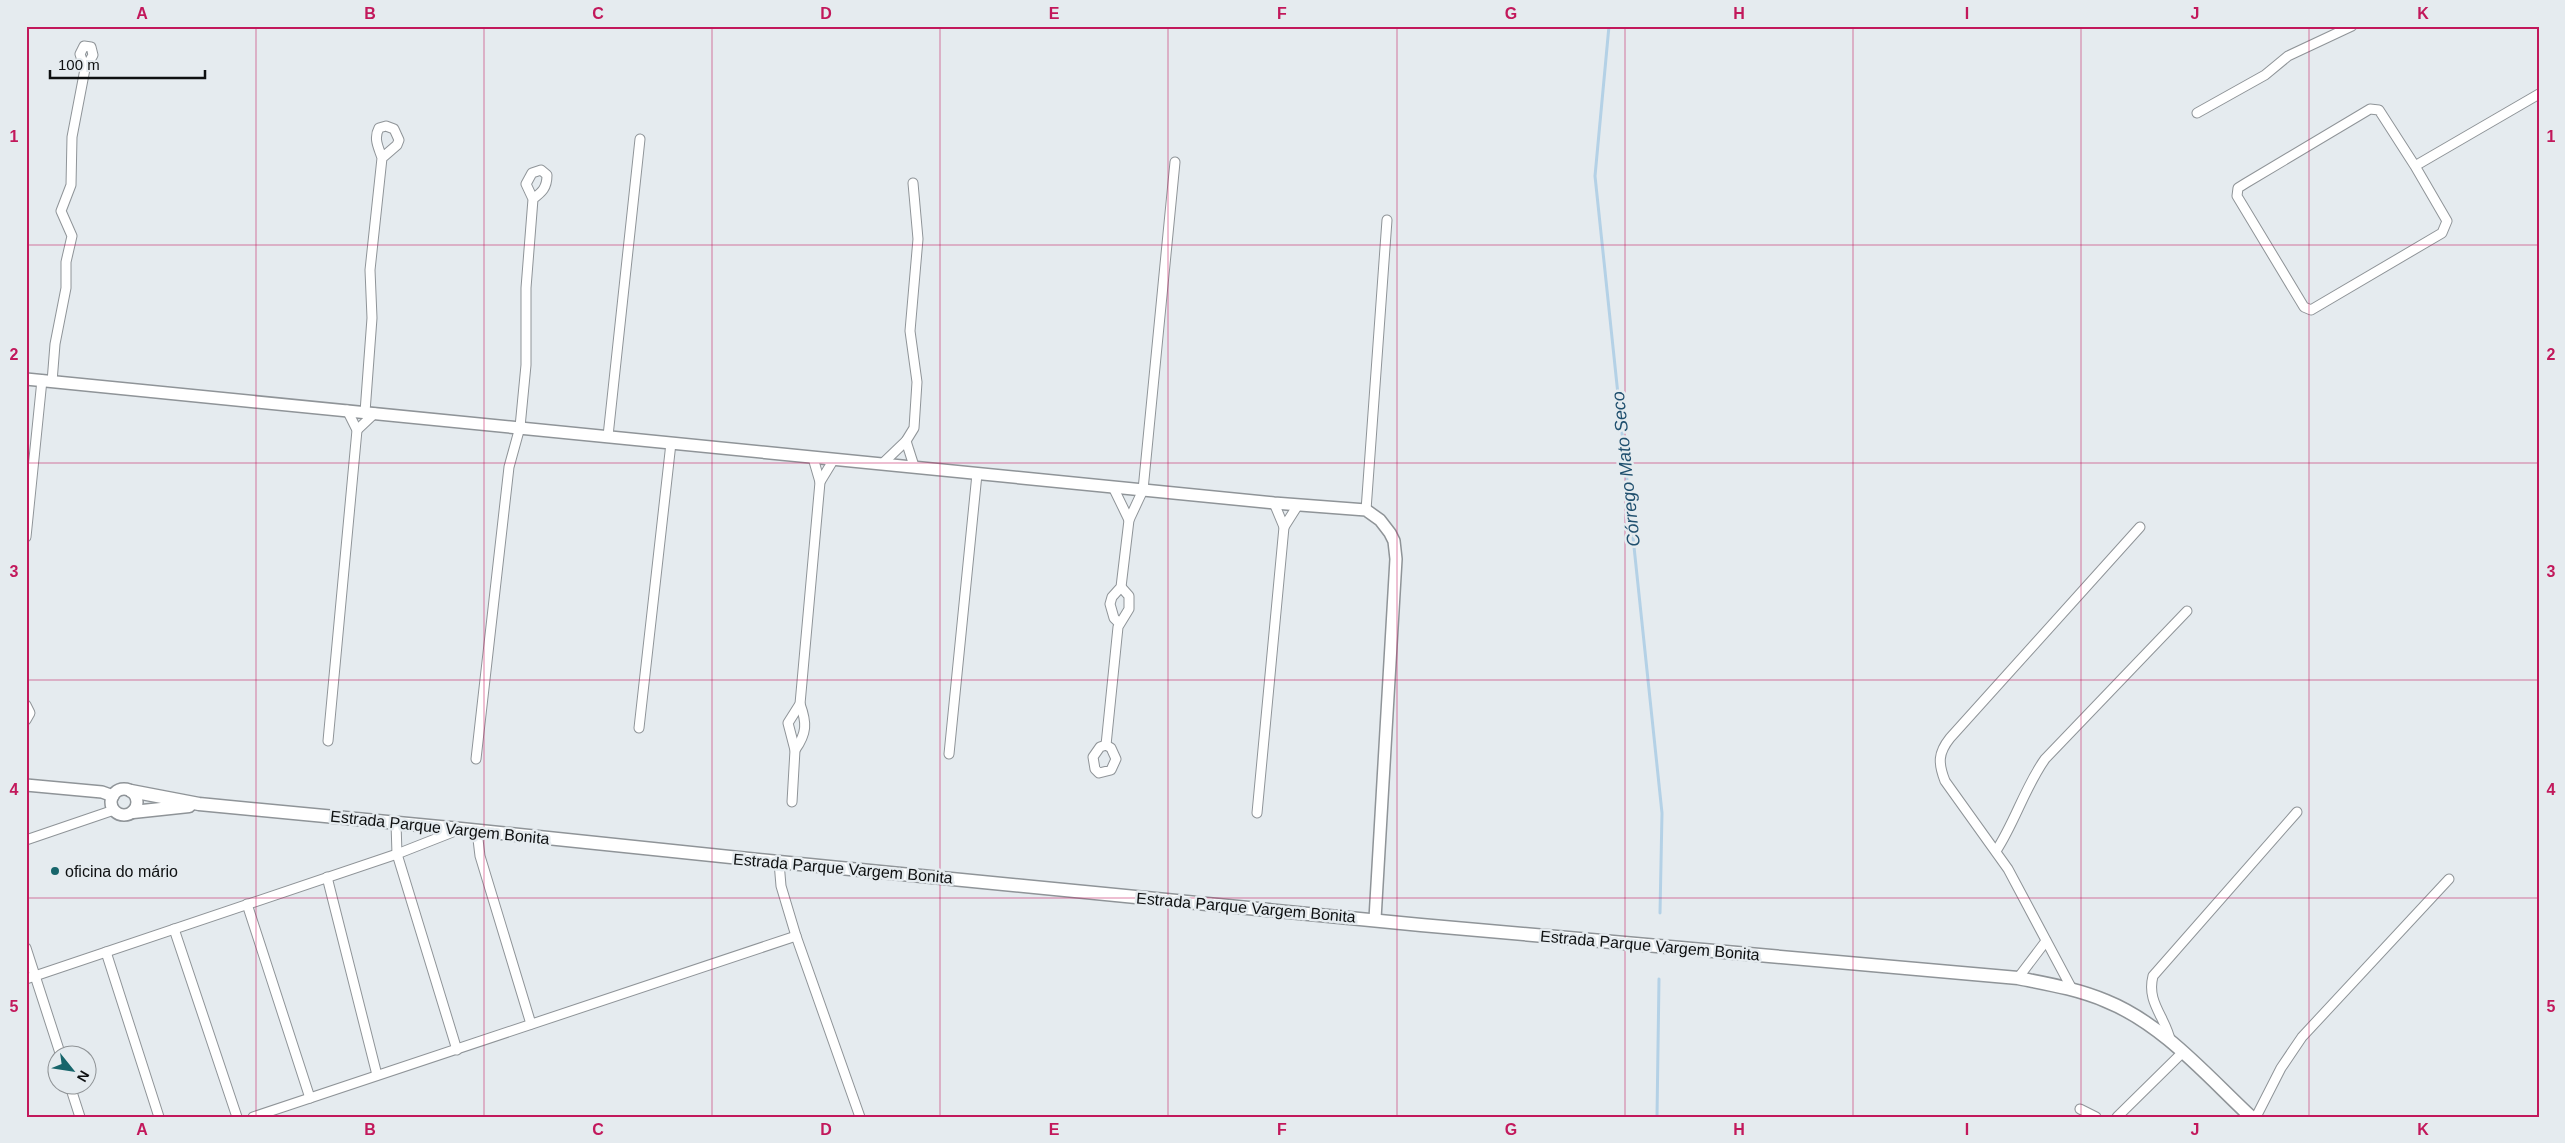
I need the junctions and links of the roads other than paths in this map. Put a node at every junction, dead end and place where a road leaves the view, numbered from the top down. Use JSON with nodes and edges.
{"nodes":[{"id":1,"x":2352,"y":26,"type":"edge"},
{"id":2,"x":85,"y":68,"type":"dead end"},
{"id":3,"x":2539,"y":94,"type":"edge"},
{"id":4,"x":2197,"y":113,"type":"dead end"},
{"id":5,"x":640,"y":139,"type":"dead end"},
{"id":6,"x":382,"y":158,"type":"dead end"},
{"id":7,"x":1176,"y":162,"type":"dead end"},
{"id":8,"x":2415,"y":166,"type":"junction"},
{"id":9,"x":914,"y":183,"type":"dead end"},
{"id":10,"x":533,"y":199,"type":"dead end"},
{"id":11,"x":1387,"y":220,"type":"dead end"},
{"id":12,"x":26,"y":378,"type":"edge"},
{"id":13,"x":47,"y":381,"type":"junction"},
{"id":14,"x":347,"y":410,"type":"junction"},
{"id":15,"x":370,"y":412,"type":"junction"},
{"id":16,"x":520,"y":427,"type":"junction"},
{"id":17,"x":357,"y":430,"type":"junction"},
{"id":18,"x":608,"y":436,"type":"junction"},
{"id":19,"x":906,"y":440,"type":"junction"},
{"id":20,"x":671,"y":443,"type":"junction"},
{"id":21,"x":813,"y":458,"type":"junction"},
{"id":22,"x":834,"y":459,"type":"junction"},
{"id":23,"x":882,"y":464,"type":"junction"},
{"id":24,"x":914,"y":466,"type":"junction"},
{"id":25,"x":977,"y":474,"type":"junction"},
{"id":26,"x":820,"y":482,"type":"junction"},
{"id":27,"x":1113,"y":487,"type":"junction"},
{"id":28,"x":1143,"y":490,"type":"junction"},
{"id":29,"x":1274,"y":503,"type":"junction"},
{"id":30,"x":1298,"y":505,"type":"junction"},
{"id":31,"x":1366,"y":510,"type":"junction"},
{"id":32,"x":1129,"y":520,"type":"junction"},
{"id":33,"x":1284,"y":527,"type":"junction"},
{"id":34,"x":2140,"y":527,"type":"dead end"},
{"id":35,"x":26,"y":536,"type":"edge"},
{"id":36,"x":1121,"y":586,"type":"junction"},
{"id":37,"x":2187,"y":611,"type":"dead end"},
{"id":38,"x":1119,"y":623,"type":"junction"},
{"id":39,"x":800,"y":704,"type":"junction"},
{"id":40,"x":26,"y":705,"type":"edge"},
{"id":41,"x":26,"y":720,"type":"edge"},
{"id":42,"x":639,"y":728,"type":"dead end"},
{"id":43,"x":328,"y":741,"type":"dead end"},
{"id":44,"x":1106,"y":745,"type":"dead end"},
{"id":45,"x":795,"y":750,"type":"junction"},
{"id":46,"x":949,"y":754,"type":"dead end"},
{"id":47,"x":476,"y":759,"type":"dead end"},
{"id":48,"x":26,"y":784,"type":"edge"},
{"id":49,"x":131,"y":791,"type":"junction"},
{"id":50,"x":113,"y":796,"type":"junction"},
{"id":51,"x":792,"y":802,"type":"dead end"},
{"id":52,"x":199,"y":804,"type":"junction"},
{"id":53,"x":114,"y":810,"type":"junction"},
{"id":54,"x":133,"y":812,"type":"junction"},
{"id":55,"x":2297,"y":812,"type":"dead end"},
{"id":56,"x":1257,"y":813,"type":"dead end"},
{"id":57,"x":396,"y":823,"type":"junction"},
{"id":58,"x":461,"y":829,"type":"junction"},
{"id":59,"x":477,"y":831,"type":"junction"},
{"id":60,"x":26,"y":840,"type":"edge"},
{"id":61,"x":1996,"y":851,"type":"junction"},
{"id":62,"x":397,"y":854,"type":"junction"},
{"id":63,"x":779,"y":862,"type":"junction"},
{"id":64,"x":328,"y":877,"type":"junction"},
{"id":65,"x":2449,"y":879,"type":"dead end"},
{"id":66,"x":247,"y":904,"type":"junction"},
{"id":67,"x":1375,"y":919,"type":"junction"},
{"id":68,"x":174,"y":929,"type":"junction"},
{"id":69,"x":796,"y":936,"type":"junction"},
{"id":70,"x":2046,"y":941,"type":"junction"},
{"id":71,"x":26,"y":948,"type":"edge"},
{"id":72,"x":106,"y":952,"type":"junction"},
{"id":73,"x":29,"y":978,"type":"edge"},
{"id":74,"x":2018,"y":978,"type":"junction"},
{"id":75,"x":2072,"y":989,"type":"junction"},
{"id":76,"x":531,"y":1024,"type":"junction"},
{"id":77,"x":2171,"y":1043,"type":"junction"},
{"id":78,"x":57,"y":1046,"type":"edge"},
{"id":79,"x":457,"y":1050,"type":"junction"},
{"id":80,"x":2182,"y":1054,"type":"junction"},
{"id":81,"x":377,"y":1075,"type":"junction"},
{"id":82,"x":73,"y":1096,"type":"edge"},
{"id":83,"x":310,"y":1098,"type":"junction"},
{"id":84,"x":2080,"y":1109,"type":"dead end"},
{"id":85,"x":80,"y":1117,"type":"edge"},
{"id":86,"x":159,"y":1117,"type":"edge"},
{"id":87,"x":237,"y":1117,"type":"edge"},
{"id":88,"x":253,"y":1117,"type":"edge"},
{"id":89,"x":860,"y":1117,"type":"edge"},
{"id":90,"x":2096,"y":1117,"type":"edge"},
{"id":91,"x":2117,"y":1117,"type":"edge"},
{"id":92,"x":2251,"y":1117,"type":"edge"},
{"id":93,"x":2256,"y":1117,"type":"edge"}],
"edges":[{"from":1,"to":4,"type":"street"},
{"from":2,"to":13,"type":"street"},
{"from":3,"to":8,"type":"street"},
{"from":5,"to":18,"type":"street"},
{"from":6,"to":15,"type":"street"},
{"from":7,"to":28,"type":"street"},
{"from":8,"to":8,"type":"street"},
{"from":9,"to":19,"type":"street"},
{"from":10,"to":16,"type":"street"},
{"from":11,"to":31,"type":"street"},
{"from":12,"to":13,"type":"street"},
{"from":13,"to":14,"type":"street"},
{"from":13,"to":35,"type":"street"},
{"from":14,"to":15,"type":"street"},
{"from":14,"to":17,"type":"street"},
{"from":15,"to":16,"type":"street"},
{"from":15,"to":17,"type":"street"},
{"from":16,"to":18,"type":"street"},
{"from":16,"to":47,"type":"street"},
{"from":17,"to":43,"type":"street"},
{"from":18,"to":20,"type":"street"},
{"from":19,"to":23,"type":"street"},
{"from":19,"to":24,"type":"street"},
{"from":20,"to":21,"type":"street"},
{"from":20,"to":42,"type":"street"},
{"from":21,"to":22,"type":"street"},
{"from":21,"to":26,"type":"street"},
{"from":22,"to":23,"type":"street"},
{"from":22,"to":26,"type":"street"},
{"from":23,"to":24,"type":"street"},
{"from":24,"to":25,"type":"street"},
{"from":25,"to":27,"type":"street"},
{"from":25,"to":46,"type":"street"},
{"from":26,"to":39,"type":"street"},
{"from":27,"to":28,"type":"street"},
{"from":27,"to":32,"type":"street"},
{"from":28,"to":29,"type":"street"},
{"from":28,"to":32,"type":"street"},
{"from":29,"to":30,"type":"street"},
{"from":29,"to":33,"type":"street"},
{"from":30,"to":31,"type":"street"},
{"from":30,"to":33,"type":"street"},
{"from":31,"to":67,"type":"street"},
{"from":32,"to":36,"type":"street"},
{"from":33,"to":56,"type":"street"},
{"from":34,"to":61,"type":"street"},
{"from":36,"to":38,"type":"street"},
{"from":36,"to":38,"type":"street"},
{"from":37,"to":61,"type":"street"},
{"from":38,"to":44,"type":"street"},
{"from":39,"to":45,"type":"street"},
{"from":39,"to":45,"type":"street"},
{"from":40,"to":41,"type":"street"},
{"from":45,"to":51,"type":"street"},
{"from":48,"to":50,"type":"street"},
{"from":49,"to":50,"type":"street"},
{"from":49,"to":52,"type":"main road","name":"Estrada Parque Vargem Bonita"},
{"from":49,"to":54,"type":"street"},
{"from":50,"to":53,"type":"street"},
{"from":52,"to":54,"type":"main road","name":"Estrada Parque Vargem Bonita"},
{"from":52,"to":57,"type":"main road","name":"Estrada Parque Vargem Bonita"},
{"from":53,"to":54,"type":"street"},
{"from":53,"to":60,"type":"street"},
{"from":55,"to":77,"type":"street"},
{"from":57,"to":58,"type":"main road","name":"Estrada Parque Vargem Bonita"},
{"from":57,"to":62,"type":"street"},
{"from":58,"to":59,"type":"main road","name":"Estrada Parque Vargem Bonita"},
{"from":58,"to":62,"type":"street"},
{"from":59,"to":63,"type":"main road","name":"Estrada Parque Vargem Bonita"},
{"from":59,"to":76,"type":"street"},
{"from":61,"to":70,"type":"street"},
{"from":62,"to":64,"type":"street"},
{"from":62,"to":79,"type":"street"},
{"from":63,"to":67,"type":"main road","name":"Estrada Parque Vargem Bonita"},
{"from":63,"to":69,"type":"street"},
{"from":64,"to":66,"type":"street"},
{"from":64,"to":81,"type":"street"},
{"from":65,"to":93,"type":"street"},
{"from":66,"to":68,"type":"street"},
{"from":66,"to":83,"type":"street"},
{"from":67,"to":74,"type":"main road","name":"Estrada Parque Vargem Bonita"},
{"from":68,"to":72,"type":"street"},
{"from":68,"to":87,"type":"street"},
{"from":69,"to":76,"type":"street"},
{"from":69,"to":89,"type":"street"},
{"from":70,"to":74,"type":"street"},
{"from":70,"to":75,"type":"street"},
{"from":71,"to":73,"type":"street"},
{"from":72,"to":73,"type":"street"},
{"from":72,"to":86,"type":"street"},
{"from":73,"to":78,"type":"street"},
{"from":74,"to":75,"type":"main road","name":"Estrada Parque Vargem Bonita"},
{"from":75,"to":77,"type":"main road","name":"Estrada Parque Vargem Bonita"},
{"from":76,"to":79,"type":"street"},
{"from":77,"to":80,"type":"main road","name":"Estrada Parque Vargem Bonita"},
{"from":79,"to":81,"type":"street"},
{"from":80,"to":91,"type":"street"},
{"from":80,"to":92,"type":"main road","name":"Estrada Parque Vargem Bonita"},
{"from":81,"to":83,"type":"street"},
{"from":82,"to":85,"type":"street"},
{"from":83,"to":88,"type":"street"},
{"from":84,"to":90,"type":"street"}]}
